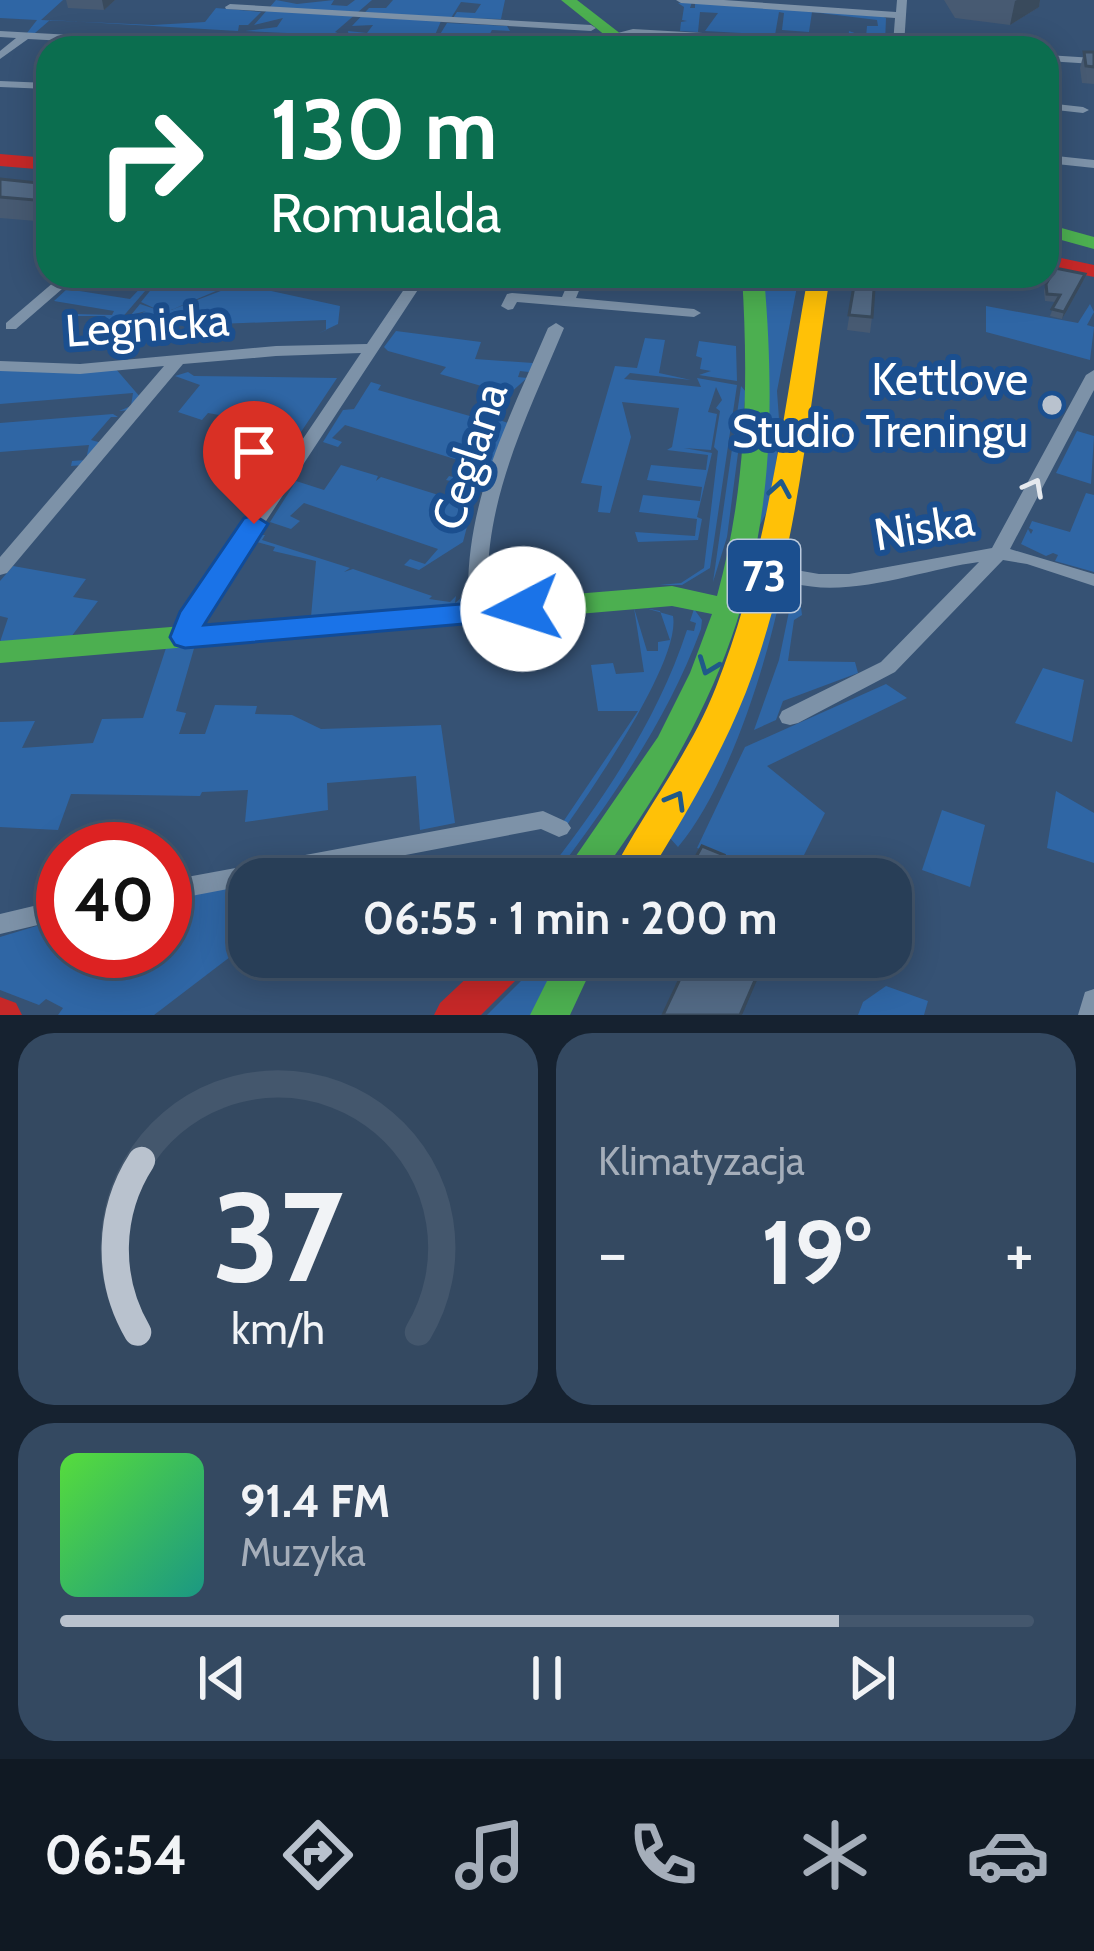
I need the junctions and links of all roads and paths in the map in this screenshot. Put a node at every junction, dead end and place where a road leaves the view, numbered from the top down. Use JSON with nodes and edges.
{"nodes":[{"id":1,"x":681,"y":0,"type":"edge"},
{"id":2,"x":902,"y":0,"type":"edge"},
{"id":3,"x":230,"y":7,"type":"dead end"},
{"id":4,"x":898,"y":14,"type":"junction"},
{"id":5,"x":596,"y":26,"type":"edge"},
{"id":6,"x":0,"y":34,"type":"edge"},
{"id":7,"x":26,"y":35,"type":"junction"},
{"id":8,"x":43,"y":36,"type":"edge"},
{"id":9,"x":733,"y":36,"type":"edge"},
{"id":10,"x":898,"y":36,"type":"edge"},
{"id":11,"x":0,"y":56,"type":"edge"},
{"id":12,"x":1059,"y":59,"type":"edge"},
{"id":13,"x":1094,"y":61,"type":"edge"},
{"id":14,"x":0,"y":83,"type":"edge"},
{"id":15,"x":36,"y":85,"type":"edge"},
{"id":16,"x":1059,"y":107,"type":"edge"},
{"id":17,"x":1083,"y":110,"type":"dead end"},
{"id":18,"x":36,"y":154,"type":"edge"},
{"id":19,"x":0,"y":156,"type":"edge"},
{"id":20,"x":1059,"y":160,"type":"edge"},
{"id":21,"x":36,"y":162,"type":"edge"},
{"id":22,"x":1094,"y":164,"type":"edge"},
{"id":23,"x":1059,"y":233,"type":"edge"},
{"id":24,"x":1094,"y":243,"type":"edge"},
{"id":25,"x":1059,"y":264,"type":"edge"},
{"id":26,"x":1094,"y":271,"type":"edge"},
{"id":27,"x":56,"y":288,"type":"edge"},
{"id":28,"x":412,"y":288,"type":"edge"},
{"id":29,"x":573,"y":288,"type":"edge"},
{"id":30,"x":754,"y":288,"type":"edge"},
{"id":31,"x":817,"y":288,"type":"edge"},
{"id":32,"x":568,"y":301,"type":"junction"},
{"id":33,"x":508,"y":306,"type":"dead end"},
{"id":34,"x":694,"y":313,"type":"dead end"},
{"id":35,"x":11,"y":326,"type":"dead end"},
{"id":36,"x":556,"y":328,"type":"dead end"},
{"id":37,"x":372,"y":348,"type":"junction"},
{"id":38,"x":178,"y":360,"type":"junction"},
{"id":39,"x":0,"y":366,"type":"edge"},
{"id":40,"x":1091,"y":385,"type":"edge"},
{"id":41,"x":998,"y":554,"type":"junction"},
{"id":42,"x":766,"y":563,"type":"junction"},
{"id":43,"x":0,"y":569,"type":"edge"},
{"id":44,"x":1094,"y":580,"type":"edge"},
{"id":45,"x":727,"y":608,"type":"junction"},
{"id":46,"x":479,"y":613,"type":"junction"},
{"id":47,"x":185,"y":637,"type":"junction"},
{"id":48,"x":0,"y":652,"type":"edge"},
{"id":49,"x":790,"y":717,"type":"dead end"},
{"id":50,"x":559,"y":828,"type":"dead end"},
{"id":51,"x":592,"y":858,"type":"edge"},
{"id":52,"x":640,"y":858,"type":"edge"},
{"id":53,"x":192,"y":886,"type":"edge"},
{"id":54,"x":36,"y":915,"type":"edge"},
{"id":55,"x":0,"y":924,"type":"edge"},
{"id":56,"x":493,"y":978,"type":"edge"},
{"id":57,"x":568,"y":978,"type":"edge"},
{"id":58,"x":1094,"y":1000,"type":"edge"},
{"id":59,"x":454,"y":1015,"type":"edge"},
{"id":60,"x":550,"y":1015,"type":"edge"},
{"id":61,"x":1091,"y":1015,"type":"edge"}],
"edges":[{"from":1,"to":4,"type":"street"},
{"from":2,"to":4,"type":"street"},
{"from":3,"to":5,"type":"street"},
{"from":4,"to":10,"type":"street"},
{"from":5,"to":9,"type":"street"},
{"from":6,"to":7,"type":"street"},
{"from":7,"to":8,"type":"street"},
{"from":7,"to":11,"type":"street"},
{"from":12,"to":13,"type":"street"},
{"from":14,"to":15,"type":"street"},
{"from":16,"to":17,"type":"street"},
{"from":18,"to":19,"type":"main road"},
{"from":19,"to":21,"type":"main road"},
{"from":20,"to":22,"type":"street"},
{"from":23,"to":24,"type":"main road"},
{"from":25,"to":26,"type":"main road"},
{"from":27,"to":35,"type":"street"},
{"from":28,"to":37,"type":"street"},
{"from":29,"to":32,"type":"street"},
{"from":30,"to":45,"type":"main road","number":"73"},
{"from":42,"to":31,"type":"main road","number":"73","one_way":true},
{"from":32,"to":33,"type":"street"},
{"from":32,"to":34,"type":"street"},
{"from":36,"to":46,"type":"street","name":"Ceglana"},
{"from":37,"to":38,"type":"street","name":"Legnicka"},
{"from":37,"to":47,"type":"street"},
{"from":38,"to":39,"type":"street","name":"Legnicka"},
{"from":38,"to":43,"type":"street"},
{"from":41,"to":40,"type":"street","one_way":true},
{"from":41,"to":42,"type":"street","name":"Niska"},
{"from":41,"to":44,"type":"street","name":"Niska"},
{"from":41,"to":49,"type":"street"},
{"from":52,"to":42,"type":"main road","number":"73","one_way":true},
{"from":45,"to":46,"type":"main road"},
{"from":45,"to":51,"type":"main road","number":"73","one_way":true},
{"from":46,"to":47,"type":"main road"},
{"from":47,"to":48,"type":"main road"},
{"from":50,"to":53,"type":"street"},
{"from":54,"to":55,"type":"street"},
{"from":56,"to":59,"type":"main road"},
{"from":57,"to":60,"type":"main road"},
{"from":58,"to":61,"type":"street"}]}
